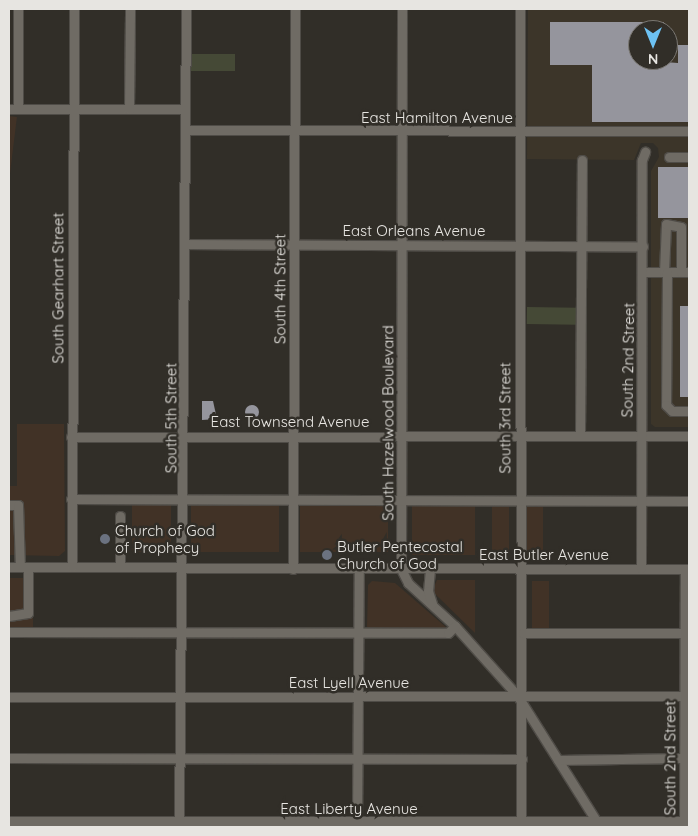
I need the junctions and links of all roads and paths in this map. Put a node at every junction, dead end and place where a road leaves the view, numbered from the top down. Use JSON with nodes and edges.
{"nodes":[{"id":1,"x":18,"y":9,"type":"edge"},
{"id":2,"x":74,"y":9,"type":"edge"},
{"id":3,"x":130,"y":9,"type":"edge"},
{"id":4,"x":186,"y":9,"type":"edge"},
{"id":5,"x":295,"y":9,"type":"edge"},
{"id":6,"x":402,"y":9,"type":"edge"},
{"id":7,"x":520,"y":9,"type":"edge"},
{"id":8,"x":129,"y":108,"type":"junction"},
{"id":9,"x":13,"y":109,"type":"edge"},
{"id":10,"x":73,"y":109,"type":"junction"},
{"id":11,"x":185,"y":109,"type":"junction"},
{"id":12,"x":185,"y":130,"type":"junction"},
{"id":13,"x":294,"y":131,"type":"junction"},
{"id":14,"x":402,"y":131,"type":"junction"},
{"id":15,"x":689,"y":131,"type":"edge"},
{"id":16,"x":520,"y":132,"type":"junction"},
{"id":17,"x":645,"y":152,"type":"dead end"},
{"id":18,"x":670,"y":157,"type":"dead end"},
{"id":19,"x":689,"y":157,"type":"edge"},
{"id":20,"x":582,"y":160,"type":"dead end"},
{"id":21,"x":186,"y":244,"type":"junction"},
{"id":22,"x":294,"y":244,"type":"junction"},
{"id":23,"x":402,"y":244,"type":"junction"},
{"id":24,"x":519,"y":245,"type":"junction"},
{"id":25,"x":581,"y":245,"type":"junction"},
{"id":26,"x":643,"y":246,"type":"junction"},
{"id":27,"x":642,"y":272,"type":"junction"},
{"id":28,"x":666,"y":272,"type":"junction"},
{"id":29,"x":685,"y":272,"type":"edge"},
{"id":30,"x":689,"y":411,"type":"edge"},
{"id":31,"x":184,"y":436,"type":"junction"},
{"id":32,"x":293,"y":436,"type":"junction"},
{"id":33,"x":402,"y":436,"type":"junction"},
{"id":34,"x":519,"y":436,"type":"junction"},
{"id":35,"x":580,"y":436,"type":"junction"},
{"id":36,"x":641,"y":436,"type":"junction"},
{"id":37,"x":689,"y":436,"type":"edge"},
{"id":38,"x":71,"y":437,"type":"junction"},
{"id":39,"x":71,"y":499,"type":"junction"},
{"id":40,"x":184,"y":500,"type":"junction"},
{"id":41,"x":293,"y":500,"type":"junction"},
{"id":42,"x":401,"y":501,"type":"junction"},
{"id":43,"x":519,"y":501,"type":"junction"},
{"id":44,"x":641,"y":501,"type":"junction"},
{"id":45,"x":689,"y":501,"type":"edge"},
{"id":46,"x":9,"y":505,"type":"edge"},
{"id":47,"x":120,"y":516,"type":"dead end"},
{"id":48,"x":9,"y":567,"type":"edge"},
{"id":49,"x":24,"y":567,"type":"junction"},
{"id":50,"x":72,"y":567,"type":"junction"},
{"id":51,"x":120,"y":567,"type":"junction"},
{"id":52,"x":184,"y":568,"type":"junction"},
{"id":53,"x":641,"y":568,"type":"junction"},
{"id":54,"x":293,"y":569,"type":"junction"},
{"id":55,"x":359,"y":569,"type":"junction"},
{"id":56,"x":401,"y":569,"type":"junction"},
{"id":57,"x":430,"y":569,"type":"junction"},
{"id":58,"x":520,"y":569,"type":"junction"},
{"id":59,"x":687,"y":569,"type":"edge"},
{"id":60,"x":432,"y":603,"type":"junction"},
{"id":61,"x":9,"y":616,"type":"edge"},
{"id":62,"x":455,"y":626,"type":"junction"},
{"id":63,"x":9,"y":632,"type":"edge"},
{"id":64,"x":182,"y":632,"type":"junction"},
{"id":65,"x":359,"y":632,"type":"junction"},
{"id":66,"x":523,"y":633,"type":"junction"},
{"id":67,"x":687,"y":634,"type":"edge"},
{"id":68,"x":181,"y":696,"type":"junction"},
{"id":69,"x":687,"y":696,"type":"edge"},
{"id":70,"x":9,"y":697,"type":"edge"},
{"id":71,"x":520,"y":697,"type":"junction"},
{"id":72,"x":358,"y":698,"type":"junction"},
{"id":73,"x":9,"y":758,"type":"edge"},
{"id":74,"x":180,"y":758,"type":"junction"},
{"id":75,"x":684,"y":758,"type":"junction"},
{"id":76,"x":358,"y":759,"type":"junction"},
{"id":77,"x":522,"y":759,"type":"junction"},
{"id":78,"x":558,"y":760,"type":"junction"},
{"id":79,"x":9,"y":821,"type":"edge"},
{"id":80,"x":686,"y":823,"type":"edge"},
{"id":81,"x":521,"y":824,"type":"edge"},
{"id":82,"x":598,"y":824,"type":"edge"},
{"id":83,"x":179,"y":825,"type":"edge"},
{"id":84,"x":357,"y":825,"type":"edge"}],
"edges":[{"from":1,"to":9,"type":"street"},
{"from":2,"to":10,"type":"street","name":"South Gearhart Street"},
{"from":3,"to":8,"type":"street"},
{"from":4,"to":11,"type":"street","name":"South 5th Street"},
{"from":5,"to":13,"type":"street","name":"South 4th Street"},
{"from":6,"to":14,"type":"street","name":"South Hazelwood Boulevard"},
{"from":7,"to":16,"type":"street","name":"South 3rd Street"},
{"from":8,"to":10,"type":"street"},
{"from":8,"to":11,"type":"street"},
{"from":9,"to":10,"type":"street"},
{"from":10,"to":38,"type":"street","name":"South Gearhart Street"},
{"from":11,"to":12,"type":"street","name":"South 5th Street"},
{"from":12,"to":13,"type":"street","name":"East Hamilton Avenue"},
{"from":12,"to":21,"type":"street","name":"South 5th Street"},
{"from":13,"to":14,"type":"street","name":"East Hamilton Avenue"},
{"from":13,"to":22,"type":"street","name":"South 4th Street"},
{"from":14,"to":16,"type":"street","name":"East Hamilton Avenue"},
{"from":14,"to":23,"type":"street","name":"South Hazelwood Boulevard"},
{"from":15,"to":16,"type":"street","name":"East Hamilton Avenue"},
{"from":16,"to":24,"type":"street","name":"South 3rd Street"},
{"from":17,"to":26,"type":"street","name":"South 2nd Street"},
{"from":18,"to":19,"type":"street"},
{"from":20,"to":25,"type":"street"},
{"from":21,"to":22,"type":"street","name":"East Orleans Avenue"},
{"from":21,"to":31,"type":"street","name":"South 5th Street"},
{"from":22,"to":23,"type":"street","name":"East Orleans Avenue"},
{"from":22,"to":32,"type":"street","name":"South 4th Street"},
{"from":23,"to":24,"type":"street","name":"East Orleans Avenue"},
{"from":23,"to":33,"type":"street","name":"South Hazelwood Boulevard"},
{"from":24,"to":25,"type":"street","name":"East Orleans Avenue"},
{"from":24,"to":34,"type":"street","name":"South 3rd Street"},
{"from":25,"to":26,"type":"street","name":"East Orleans Avenue"},
{"from":25,"to":35,"type":"street"},
{"from":26,"to":27,"type":"street","name":"South 2nd Street"},
{"from":27,"to":28,"type":"street"},
{"from":27,"to":36,"type":"street","name":"South 2nd Street"},
{"from":28,"to":29,"type":"street"},
{"from":28,"to":29,"type":"street"},
{"from":28,"to":30,"type":"street"},
{"from":31,"to":32,"type":"street","name":"East Townsend Avenue"},
{"from":31,"to":38,"type":"street","name":"East Townsend Avenue"},
{"from":31,"to":40,"type":"street","name":"South 5th Street"},
{"from":32,"to":33,"type":"street","name":"East Townsend Avenue"},
{"from":32,"to":41,"type":"street","name":"South 4th Street"},
{"from":33,"to":34,"type":"street","name":"East Townsend Avenue"},
{"from":33,"to":42,"type":"street","name":"South Hazelwood Boulevard"},
{"from":34,"to":35,"type":"street","name":"East Townsend Avenue"},
{"from":34,"to":43,"type":"street","name":"South 3rd Street"},
{"from":35,"to":36,"type":"street","name":"East Townsend Avenue"},
{"from":36,"to":37,"type":"street","name":"East Townsend Avenue"},
{"from":36,"to":44,"type":"street","name":"South 2nd Street"},
{"from":38,"to":39,"type":"street","name":"South Gearhart Street"},
{"from":39,"to":40,"type":"street"},
{"from":39,"to":50,"type":"street","name":"South Gearhart Street"},
{"from":40,"to":41,"type":"street"},
{"from":40,"to":52,"type":"street","name":"South 5th Street"},
{"from":41,"to":42,"type":"street"},
{"from":41,"to":54,"type":"street","name":"South 4th Street"},
{"from":42,"to":43,"type":"street"},
{"from":42,"to":56,"type":"street","name":"South Hazelwood Boulevard"},
{"from":43,"to":44,"type":"street"},
{"from":43,"to":58,"type":"street","name":"South 3rd Street"},
{"from":44,"to":45,"type":"street"},
{"from":44,"to":53,"type":"street","name":"South 2nd Street"},
{"from":46,"to":49,"type":"street"},
{"from":47,"to":51,"type":"street"},
{"from":48,"to":49,"type":"street","name":"East Butler Avenue"},
{"from":49,"to":50,"type":"street","name":"East Butler Avenue"},
{"from":49,"to":61,"type":"street"},
{"from":50,"to":51,"type":"street","name":"East Butler Avenue"},
{"from":51,"to":52,"type":"street","name":"East Butler Avenue"},
{"from":52,"to":54,"type":"street","name":"East Butler Avenue"},
{"from":52,"to":64,"type":"street","name":"South 5th Street"},
{"from":53,"to":58,"type":"street","name":"East Butler Avenue"},
{"from":53,"to":59,"type":"street","name":"East Butler Avenue"},
{"from":54,"to":55,"type":"street","name":"East Butler Avenue"},
{"from":55,"to":56,"type":"street","name":"East Butler Avenue"},
{"from":55,"to":65,"type":"street"},
{"from":56,"to":57,"type":"street","name":"East Butler Avenue"},
{"from":56,"to":60,"type":"street"},
{"from":57,"to":58,"type":"street","name":"East Butler Avenue"},
{"from":57,"to":60,"type":"street"},
{"from":58,"to":66,"type":"street","name":"South 3rd Street"},
{"from":59,"to":67,"type":"street","name":"South 2nd Street"},
{"from":60,"to":62,"type":"street"},
{"from":62,"to":65,"type":"street"},
{"from":62,"to":71,"type":"street"},
{"from":63,"to":64,"type":"street"},
{"from":64,"to":65,"type":"street"},
{"from":64,"to":68,"type":"street","name":"South 5th Street"},
{"from":65,"to":72,"type":"street"},
{"from":66,"to":67,"type":"street"},
{"from":66,"to":71,"type":"street","name":"South 3rd Street"},
{"from":67,"to":69,"type":"street","name":"South 2nd Street"},
{"from":68,"to":70,"type":"street","name":"East Lyell Avenue"},
{"from":68,"to":72,"type":"street","name":"East Lyell Avenue"},
{"from":68,"to":74,"type":"street","name":"South 5th Street"},
{"from":69,"to":71,"type":"street","name":"East Lyell Avenue"},
{"from":69,"to":75,"type":"street","name":"South 2nd Street"},
{"from":71,"to":72,"type":"street","name":"East Lyell Avenue"},
{"from":71,"to":77,"type":"street","name":"South 3rd Street"},
{"from":71,"to":78,"type":"street"},
{"from":72,"to":76,"type":"street"},
{"from":73,"to":74,"type":"street"},
{"from":74,"to":76,"type":"street"},
{"from":74,"to":83,"type":"street","name":"South 5th Street"},
{"from":75,"to":78,"type":"street"},
{"from":75,"to":80,"type":"street","name":"South 2nd Street"},
{"from":76,"to":77,"type":"street"},
{"from":76,"to":84,"type":"street"},
{"from":77,"to":81,"type":"street","name":"South 3rd Street"},
{"from":78,"to":82,"type":"street"},
{"from":79,"to":83,"type":"street","name":"East Liberty Avenue"},
{"from":80,"to":82,"type":"street","name":"East Liberty Avenue"},
{"from":81,"to":82,"type":"street","name":"East Liberty Avenue"},
{"from":81,"to":84,"type":"street","name":"East Liberty Avenue"},
{"from":83,"to":84,"type":"street","name":"East Liberty Avenue"}]}
